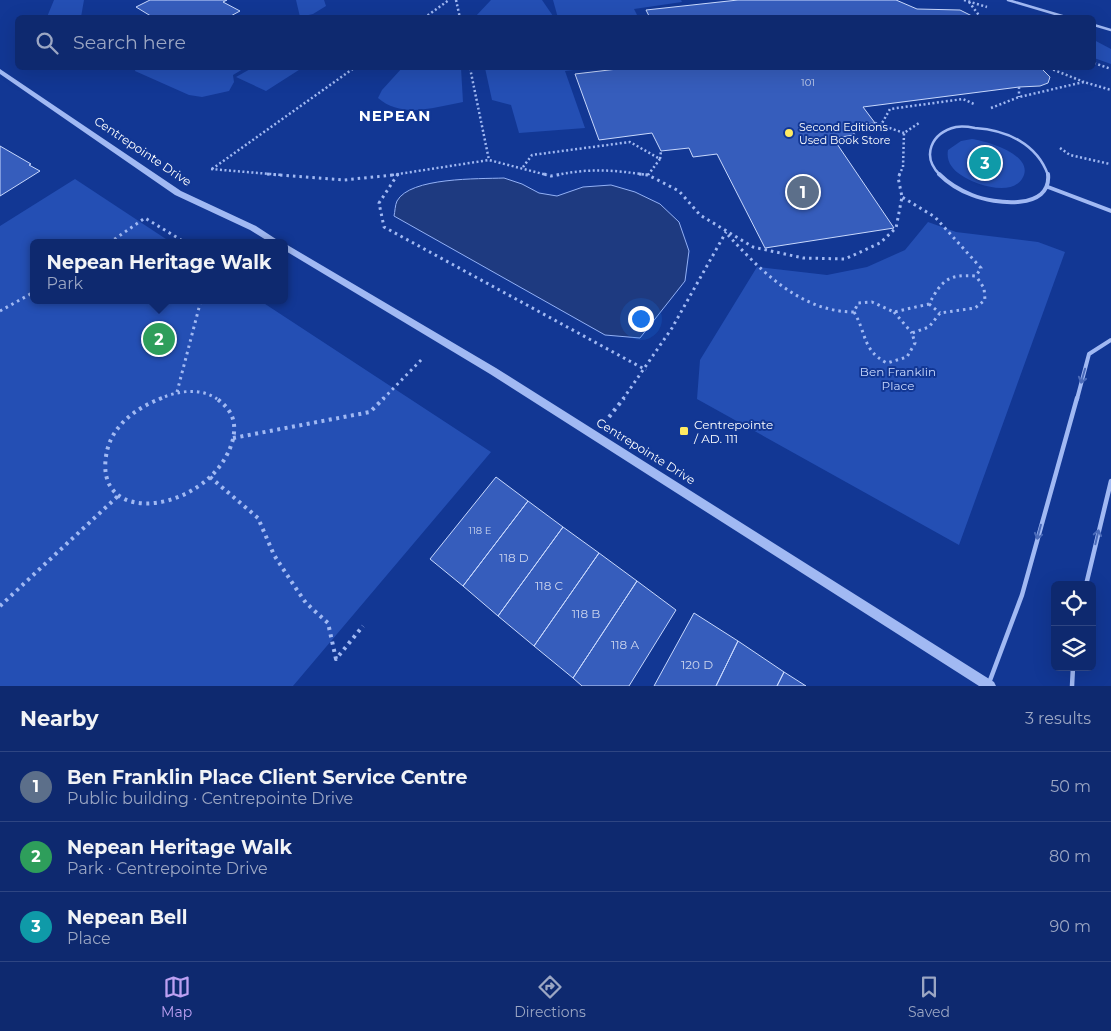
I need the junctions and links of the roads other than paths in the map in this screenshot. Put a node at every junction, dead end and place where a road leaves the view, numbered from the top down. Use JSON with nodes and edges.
{"nodes":[{"id":1,"x":1008,"y":0,"type":"edge"},
{"id":2,"x":1059,"y":15,"type":"edge"},
{"id":3,"x":1096,"y":25,"type":"edge"},
{"id":4,"x":1111,"y":30,"type":"edge"},
{"id":5,"x":0,"y":71,"type":"edge"},
{"id":6,"x":1048,"y":187,"type":"junction"},
{"id":7,"x":1111,"y":211,"type":"edge"},
{"id":8,"x":271,"y":239,"type":"edge"},
{"id":9,"x":288,"y":248,"type":"edge"},
{"id":10,"x":1111,"y":340,"type":"edge"},
{"id":11,"x":1111,"y":481,"type":"edge"},
{"id":12,"x":1087,"y":581,"type":"edge"},
{"id":13,"x":1073,"y":671,"type":"edge"},
{"id":14,"x":990,"y":686,"type":"edge"},
{"id":15,"x":1072,"y":686,"type":"edge"}],
"edges":[{"from":1,"to":2,"type":"lane"},
{"from":3,"to":4,"type":"lane"},
{"from":5,"to":8,"type":"street","name":"Centrepointe Drive"},
{"from":6,"to":6,"type":"lane"},
{"from":6,"to":7,"type":"lane"},
{"from":9,"to":14,"type":"street","name":"Centrepointe Drive"},
{"from":10,"to":14,"type":"lane","one_way":true},
{"from":12,"to":11,"type":"lane","one_way":true},
{"from":13,"to":15,"type":"lane"}]}
